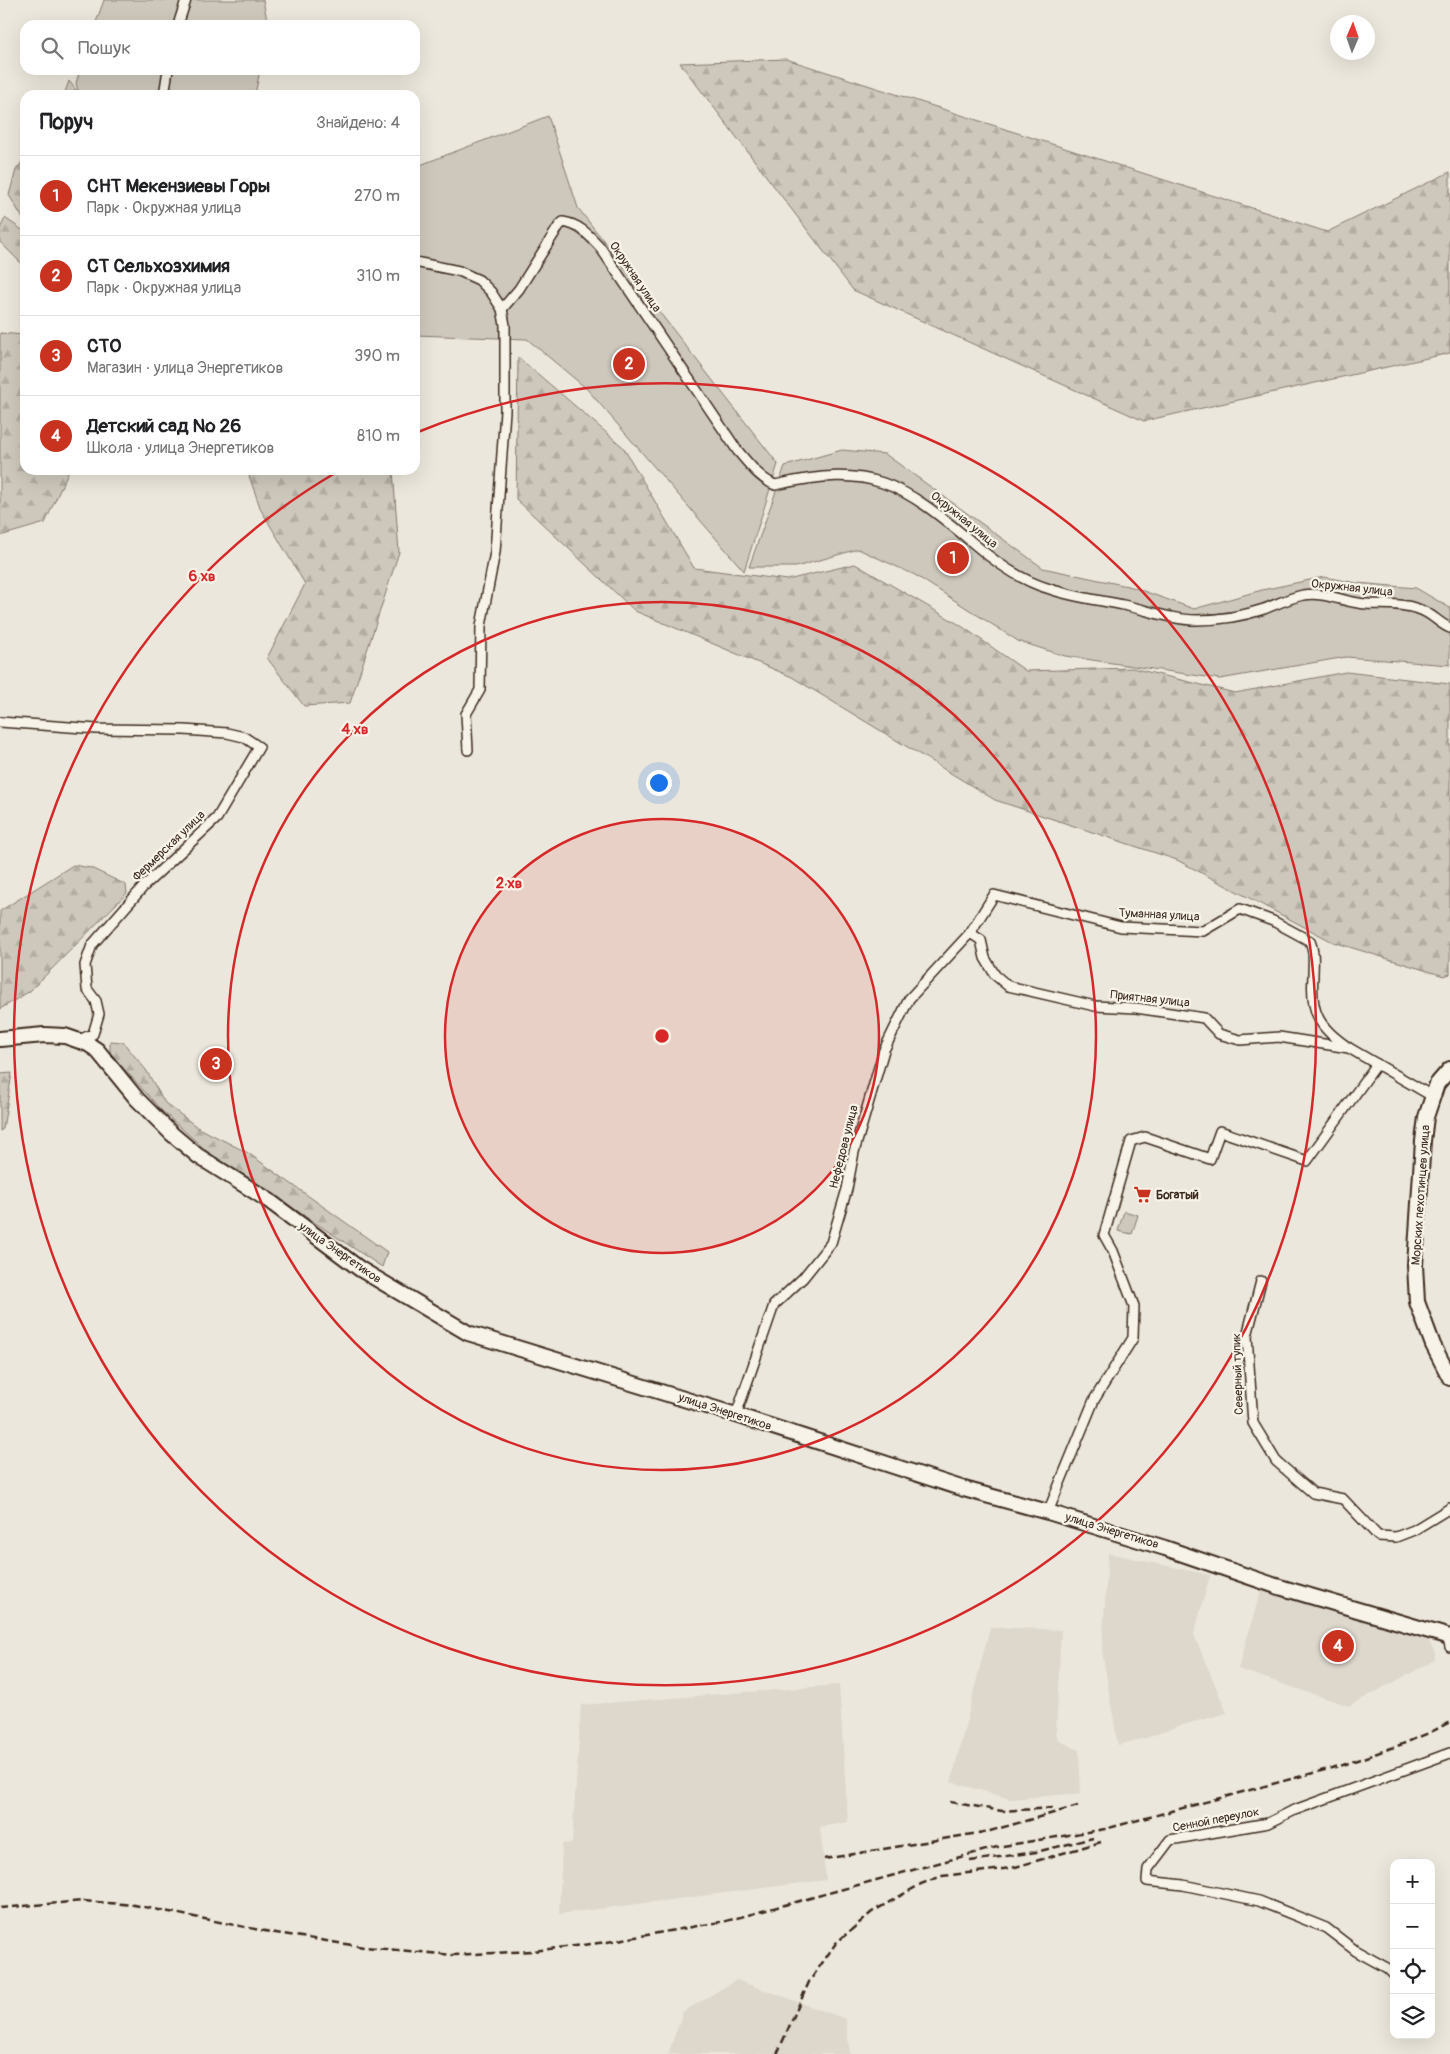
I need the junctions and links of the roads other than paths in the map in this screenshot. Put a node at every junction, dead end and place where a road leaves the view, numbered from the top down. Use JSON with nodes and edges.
{"nodes":[{"id":1,"x":186,"y":0,"type":"edge"},
{"id":2,"x":180,"y":20,"type":"edge"},
{"id":3,"x":167,"y":75,"type":"edge"},
{"id":4,"x":165,"y":90,"type":"edge"},
{"id":5,"x":420,"y":263,"type":"edge"},
{"id":6,"x":502,"y":309,"type":"junction"},
{"id":7,"x":1450,"y":628,"type":"edge"},
{"id":8,"x":0,"y":722,"type":"edge"},
{"id":9,"x":468,"y":750,"type":"dead end"},
{"id":10,"x":994,"y":895,"type":"joint"},
{"id":11,"x":970,"y":933,"type":"junction"},
{"id":12,"x":0,"y":1039,"type":"edge"},
{"id":13,"x":79,"y":1040,"type":"junction"},
{"id":14,"x":1349,"y":1048,"type":"junction"},
{"id":15,"x":1377,"y":1064,"type":"junction"},
{"id":16,"x":1450,"y":1069,"type":"edge"},
{"id":17,"x":1432,"y":1096,"type":"junction"},
{"id":18,"x":1261,"y":1282,"type":"dead end"},
{"id":19,"x":1450,"y":1378,"type":"edge"},
{"id":20,"x":736,"y":1415,"type":"junction"},
{"id":21,"x":1450,"y":1508,"type":"edge"},
{"id":22,"x":1048,"y":1512,"type":"junction"},
{"id":23,"x":1449,"y":1640,"type":"edge"},
{"id":24,"x":1450,"y":1753,"type":"edge"},
{"id":25,"x":1390,"y":1971,"type":"edge"}],
"edges":[{"from":1,"to":2,"type":"street"},
{"from":3,"to":4,"type":"street"},
{"from":5,"to":6,"type":"street"},
{"from":6,"to":7,"type":"street","name":"Окружная улица"},
{"from":6,"to":9,"type":"street"},
{"from":8,"to":13,"type":"street","name":"Фермерская улица"},
{"from":10,"to":11,"type":"street","name":"Нефедова улица"},
{"from":10,"to":14,"type":"street","name":"Туманная улица"},
{"from":11,"to":14,"type":"street","name":"Приятная улица"},
{"from":11,"to":20,"type":"street","name":"Нефедова улица"},
{"from":12,"to":13,"type":"main road"},
{"from":13,"to":20,"type":"main road","name":"улица Энергетиков"},
{"from":14,"to":15,"type":"street","name":"Приятная улица"},
{"from":15,"to":17,"type":"street","name":"Приятная улица"},
{"from":15,"to":22,"type":"street"},
{"from":16,"to":17,"type":"main road","name":"Морских пехотинцев улица"},
{"from":17,"to":19,"type":"main road","name":"Морских пехотинцев улица"},
{"from":18,"to":21,"type":"street","name":"Северный тупик"},
{"from":20,"to":22,"type":"main road","name":"улица Энергетиков"},
{"from":22,"to":23,"type":"main road","name":"улица Энергетиков"},
{"from":24,"to":25,"type":"street","name":"Сенной переулок"}]}
